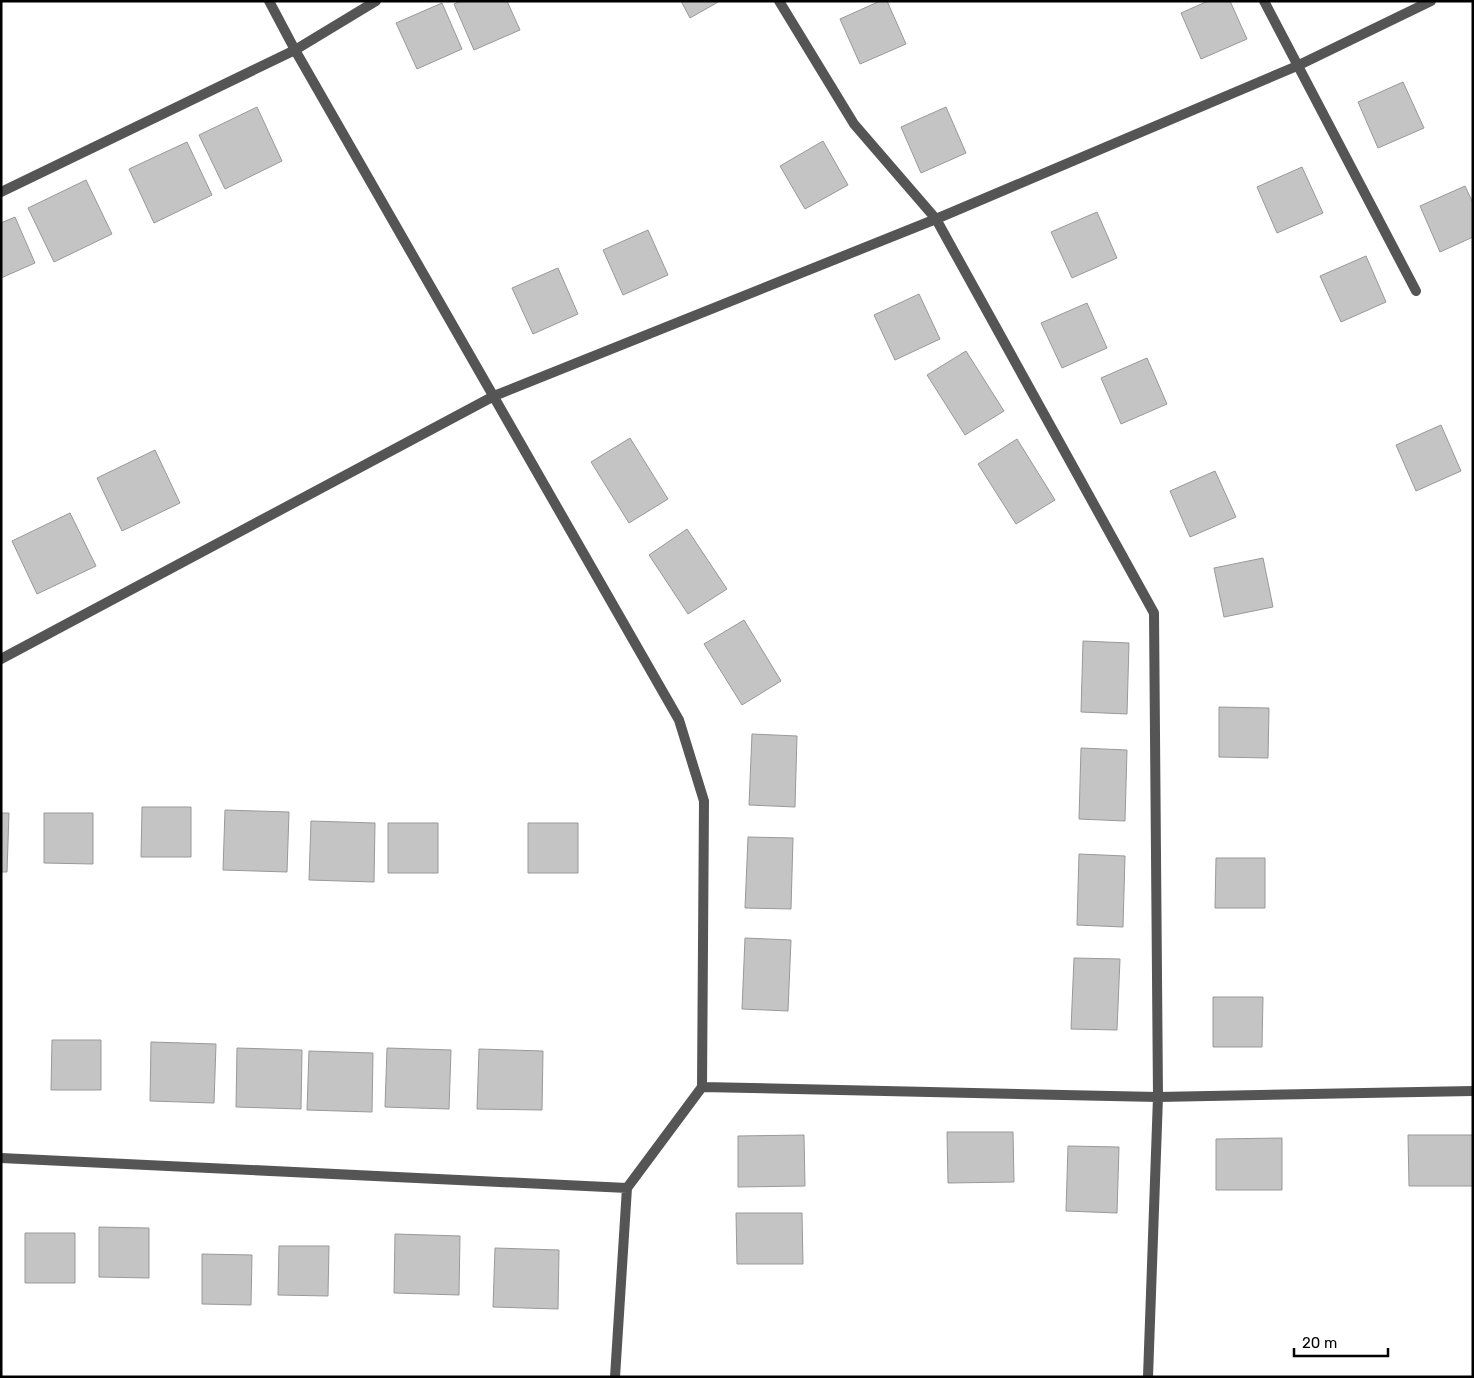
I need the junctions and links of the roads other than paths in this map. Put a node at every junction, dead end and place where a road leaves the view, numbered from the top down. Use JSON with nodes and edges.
{"nodes":[{"id":1,"x":269,"y":1,"type":"edge"},
{"id":2,"x":376,"y":1,"type":"edge"},
{"id":3,"x":779,"y":1,"type":"edge"},
{"id":4,"x":1264,"y":1,"type":"edge"},
{"id":5,"x":1431,"y":1,"type":"edge"},
{"id":6,"x":296,"y":50,"type":"junction"},
{"id":7,"x":1296,"y":66,"type":"junction"},
{"id":8,"x":1,"y":192,"type":"edge"},
{"id":9,"x":936,"y":219,"type":"junction"},
{"id":10,"x":1416,"y":291,"type":"dead end"},
{"id":11,"x":494,"y":396,"type":"junction"},
{"id":12,"x":1,"y":659,"type":"edge"},
{"id":13,"x":702,"y":1087,"type":"junction"},
{"id":14,"x":1473,"y":1091,"type":"edge"},
{"id":15,"x":1158,"y":1097,"type":"junction"},
{"id":16,"x":1,"y":1158,"type":"edge"},
{"id":17,"x":627,"y":1188,"type":"junction"},
{"id":18,"x":615,"y":1377,"type":"edge"},
{"id":19,"x":1148,"y":1377,"type":"edge"}],
"edges":[{"from":1,"to":6,"type":"street"},
{"from":2,"to":6,"type":"street"},
{"from":3,"to":9,"type":"street"},
{"from":4,"to":7,"type":"street"},
{"from":5,"to":7,"type":"street"},
{"from":6,"to":8,"type":"street"},
{"from":6,"to":11,"type":"street"},
{"from":7,"to":9,"type":"street"},
{"from":7,"to":10,"type":"street"},
{"from":9,"to":11,"type":"street"},
{"from":9,"to":15,"type":"street"},
{"from":11,"to":12,"type":"street"},
{"from":11,"to":13,"type":"street"},
{"from":13,"to":15,"type":"street"},
{"from":13,"to":17,"type":"street"},
{"from":14,"to":15,"type":"street"},
{"from":15,"to":19,"type":"street"},
{"from":16,"to":17,"type":"street"},
{"from":17,"to":18,"type":"street"}]}
